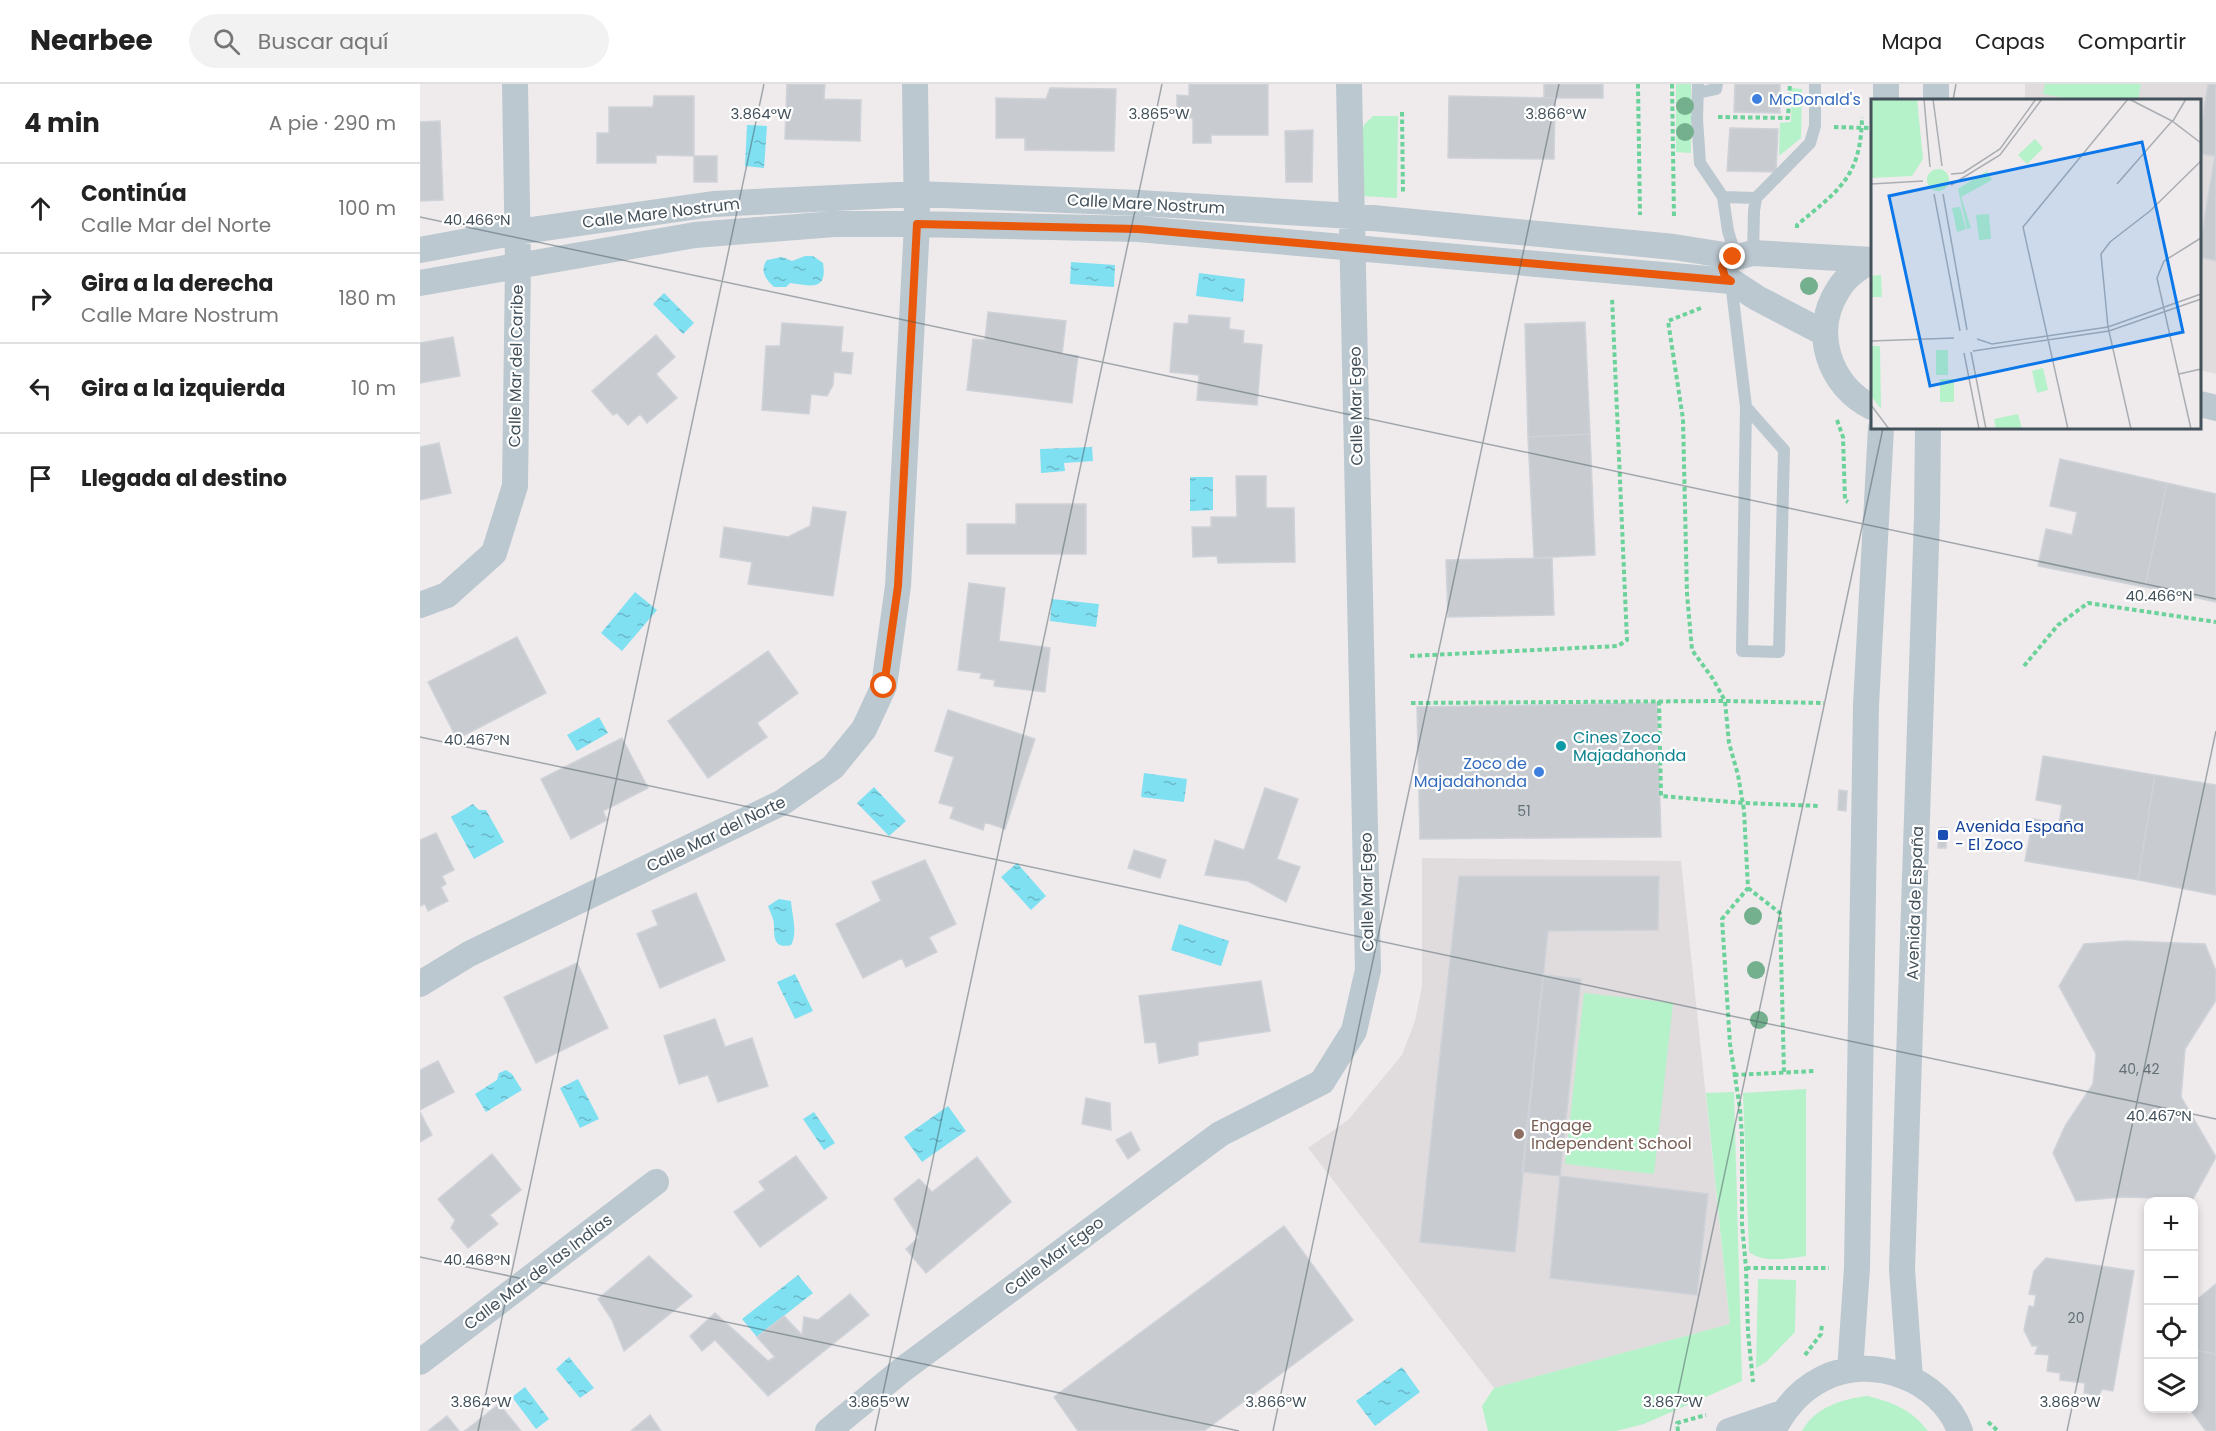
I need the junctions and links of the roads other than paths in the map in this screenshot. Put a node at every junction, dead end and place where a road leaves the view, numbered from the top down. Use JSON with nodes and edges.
{"nodes":[{"id":1,"x":515,"y":84,"type":"edge"},
{"id":2,"x":915,"y":84,"type":"edge"},
{"id":3,"x":1349,"y":84,"type":"edge"},
{"id":4,"x":1717,"y":84,"type":"edge"},
{"id":5,"x":1815,"y":84,"type":"edge"},
{"id":6,"x":1698,"y":88,"type":"edge"},
{"id":7,"x":917,"y":194,"type":"junction"},
{"id":8,"x":1723,"y":197,"type":"junction"},
{"id":9,"x":1756,"y":198,"type":"junction"},
{"id":10,"x":1352,"y":216,"type":"junction"},
{"id":11,"x":917,"y":224,"type":"junction"},
{"id":12,"x":517,"y":232,"type":"junction"},
{"id":13,"x":1353,"y":249,"type":"junction"},
{"id":14,"x":420,"y":250,"type":"edge"},
{"id":15,"x":1871,"y":260,"type":"edge"},
{"id":16,"x":1871,"y":261,"type":"edge"},
{"id":17,"x":1740,"y":264,"type":"junction"},
{"id":18,"x":518,"y":265,"type":"junction"},
{"id":19,"x":420,"y":283,"type":"edge"},
{"id":20,"x":1824,"y":333,"type":"junction"},
{"id":21,"x":2201,"y":404,"type":"edge"},
{"id":22,"x":1871,"y":406,"type":"edge"},
{"id":23,"x":1746,"y":407,"type":"junction"},
{"id":24,"x":2216,"y":408,"type":"edge"},
{"id":25,"x":1881,"y":429,"type":"edge"},
{"id":26,"x":1928,"y":429,"type":"edge"},
{"id":27,"x":420,"y":605,"type":"edge"},
{"id":28,"x":420,"y":984,"type":"edge"},
{"id":29,"x":656,"y":1182,"type":"dead end"},
{"id":30,"x":420,"y":1362,"type":"edge"},
{"id":31,"x":1850,"y":1370,"type":"junction"},
{"id":32,"x":1910,"y":1378,"type":"junction"},
{"id":33,"x":1722,"y":1421,"type":"edge"},
{"id":34,"x":1778,"y":1422,"type":"edge"},
{"id":35,"x":828,"y":1431,"type":"edge"},
{"id":36,"x":1960,"y":1431,"type":"edge"}],
"edges":[{"from":1,"to":12,"type":"street","name":"Calle Mar del Caribe"},
{"from":2,"to":7,"type":"street","name":"Calle Mar del Norte"},
{"from":3,"to":10,"type":"street","name":"Calle Mar Egeo"},
{"from":4,"to":6,"type":"lane"},
{"from":5,"to":9,"type":"lane"},
{"from":6,"to":8,"type":"lane"},
{"from":7,"to":10,"type":"street","name":"Calle Mare Nostrum"},
{"from":7,"to":11,"type":"street","name":"Calle Mar del Norte"},
{"from":7,"to":12,"type":"street","name":"Calle Mare Nostrum"},
{"from":8,"to":9,"type":"lane"},
{"from":8,"to":17,"type":"lane"},
{"from":9,"to":17,"type":"lane"},
{"from":10,"to":13,"type":"street","name":"Calle Mar Egeo"},
{"from":10,"to":17,"type":"street","name":"Calle Mare Nostrum"},
{"from":11,"to":13,"type":"street","name":"Calle Mare Nostrum"},
{"from":11,"to":18,"type":"street","name":"Calle Mare Nostrum"},
{"from":11,"to":28,"type":"street","name":"Calle Mar del Norte"},
{"from":12,"to":14,"type":"street","name":"Calle Mare Nostrum"},
{"from":12,"to":18,"type":"street","name":"Calle Mar del Caribe"},
{"from":13,"to":17,"type":"street","name":"Calle Mare Nostrum"},
{"from":13,"to":35,"type":"street","name":"Calle Mar Egeo"},
{"from":15,"to":17,"type":"street","name":"Calle Mare Nostrum"},
{"from":16,"to":20,"type":"street"},
{"from":17,"to":20,"type":"street"},
{"from":17,"to":23,"type":"lane"},
{"from":18,"to":19,"type":"street","name":"Calle Mare Nostrum"},
{"from":18,"to":27,"type":"street","name":"Calle Mar del Caribe"},
{"from":20,"to":22,"type":"street"},
{"from":21,"to":24,"type":"street"},
{"from":23,"to":23,"type":"lane"},
{"from":25,"to":31,"type":"street"},
{"from":26,"to":32,"type":"street","name":"Avenida de España"},
{"from":29,"to":30,"type":"street","name":"Calle Mar de las Indias"},
{"from":31,"to":32,"type":"street"},
{"from":31,"to":34,"type":"street"},
{"from":32,"to":36,"type":"street"},
{"from":33,"to":34,"type":"street"}]}
